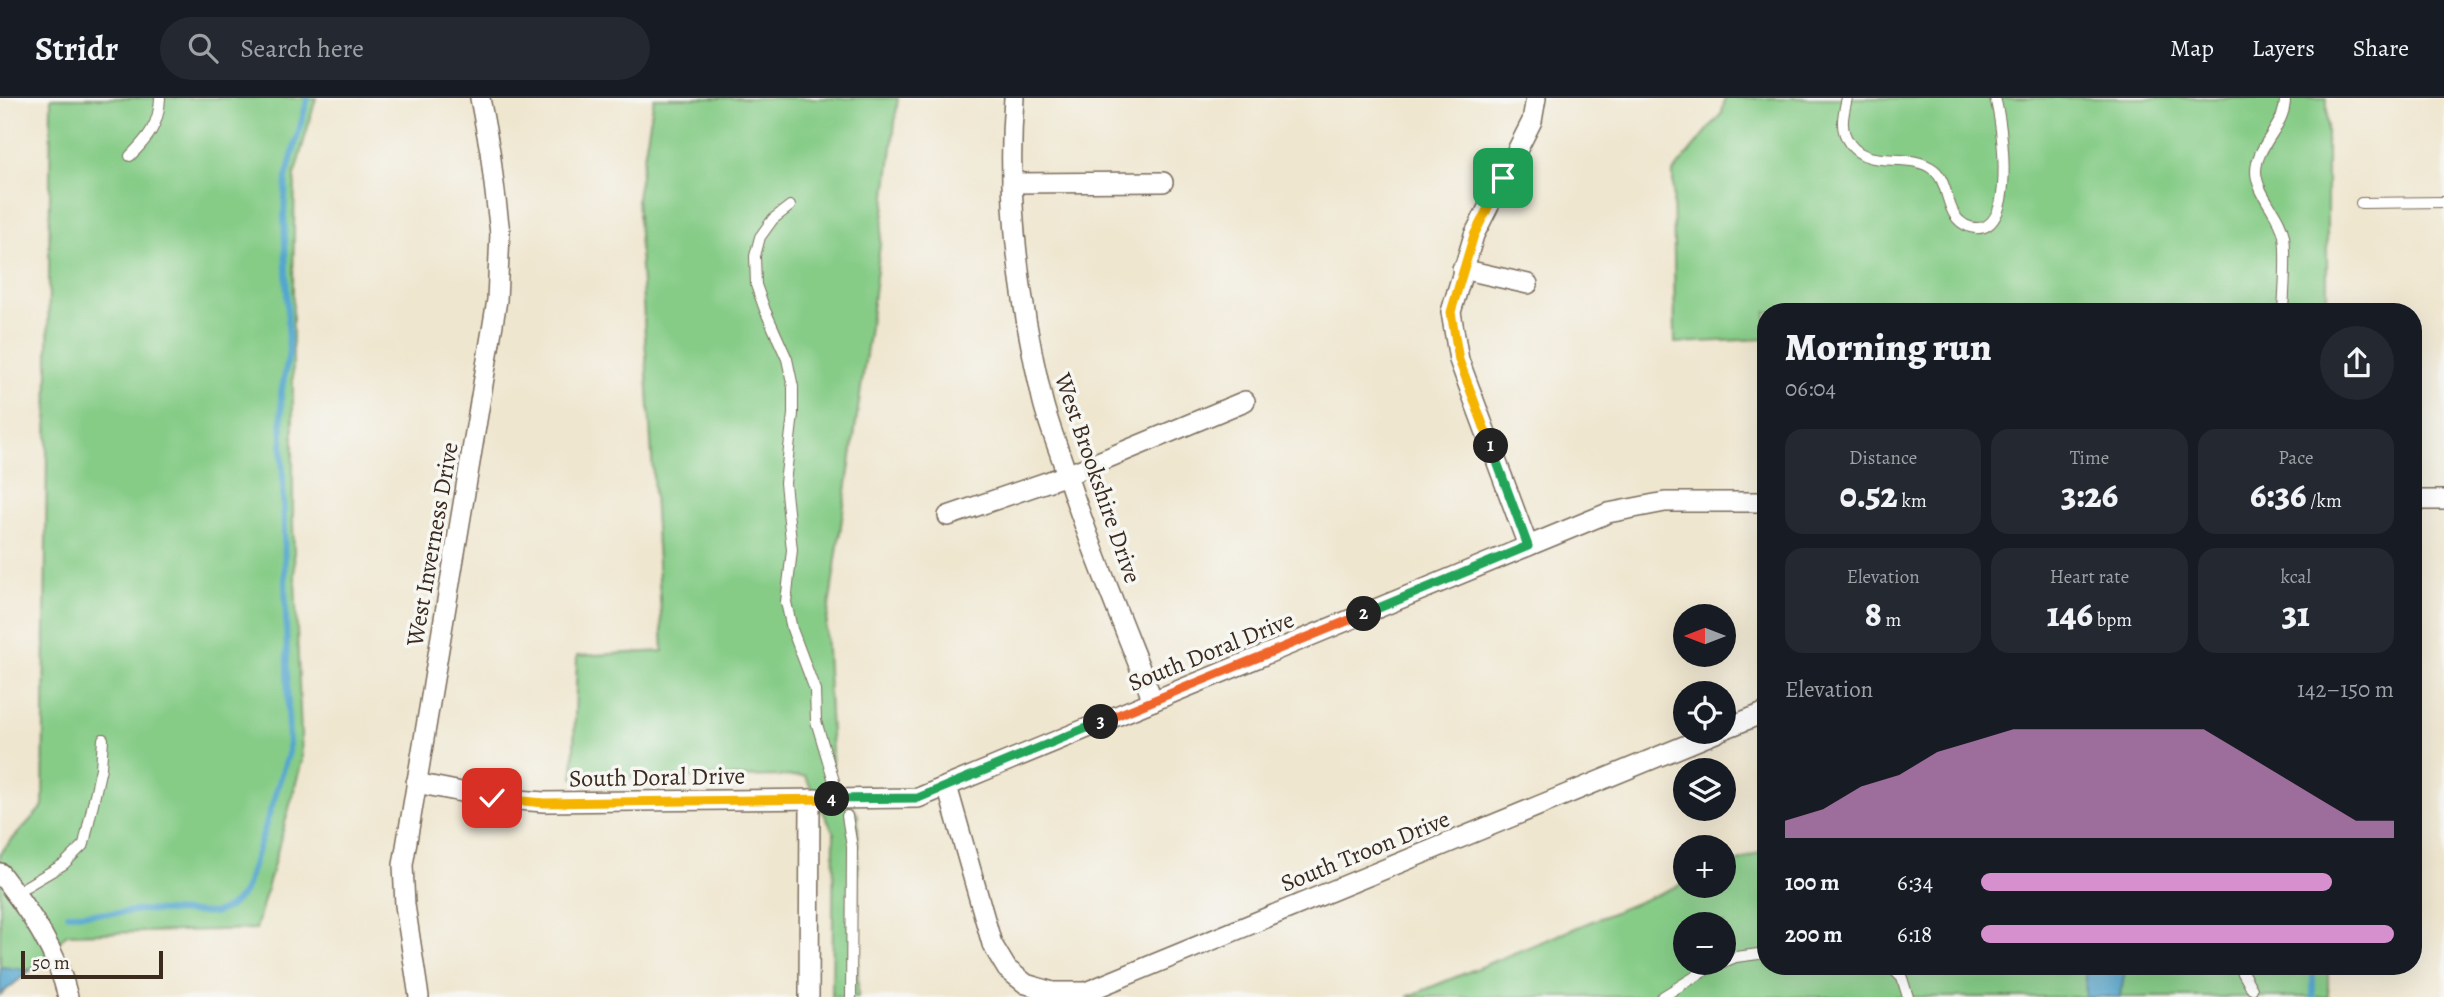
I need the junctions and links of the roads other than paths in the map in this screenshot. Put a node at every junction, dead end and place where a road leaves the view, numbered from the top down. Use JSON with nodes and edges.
{"nodes":[{"id":1,"x":160,"y":98,"type":"edge"},
{"id":2,"x":481,"y":98,"type":"edge"},
{"id":3,"x":1014,"y":98,"type":"edge"},
{"id":4,"x":1536,"y":98,"type":"edge"},
{"id":5,"x":1847,"y":98,"type":"edge"},
{"id":6,"x":1995,"y":98,"type":"edge"},
{"id":7,"x":2285,"y":98,"type":"edge"},
{"id":8,"x":130,"y":156,"type":"dead end"},
{"id":9,"x":1163,"y":182,"type":"dead end"},
{"id":10,"x":1013,"y":183,"type":"junction"},
{"id":11,"x":2444,"y":202,"type":"edge"},
{"id":12,"x":2361,"y":203,"type":"dead end"},
{"id":13,"x":790,"y":206,"type":"dead end"},
{"id":14,"x":1462,"y":269,"type":"junction"},
{"id":15,"x":1528,"y":284,"type":"dead end"},
{"id":16,"x":2283,"y":303,"type":"edge"},
{"id":17,"x":1245,"y":401,"type":"dead end"},
{"id":18,"x":1067,"y":475,"type":"junction"},
{"id":19,"x":2422,"y":500,"type":"edge"},
{"id":20,"x":2444,"y":500,"type":"edge"},
{"id":21,"x":1757,"y":502,"type":"edge"},
{"id":22,"x":948,"y":516,"type":"dead end"},
{"id":23,"x":1528,"y":546,"type":"junction"},
{"id":24,"x":1153,"y":701,"type":"junction"},
{"id":25,"x":1757,"y":716,"type":"edge"},
{"id":26,"x":1736,"y":724,"type":"edge"},
{"id":27,"x":103,"y":739,"type":"dead end"},
{"id":28,"x":1689,"y":744,"type":"edge"},
{"id":29,"x":834,"y":781,"type":"dead end"},
{"id":30,"x":416,"y":783,"type":"junction"},
{"id":31,"x":947,"y":786,"type":"junction"},
{"id":32,"x":810,"y":799,"type":"junction"},
{"id":33,"x":848,"y":816,"type":"dead end"},
{"id":34,"x":0,"y":873,"type":"edge"},
{"id":35,"x":25,"y":887,"type":"dead end"},
{"id":36,"x":1757,"y":954,"type":"edge"},
{"id":37,"x":1736,"y":957,"type":"edge"},
{"id":38,"x":1698,"y":975,"type":"edge"},
{"id":39,"x":1899,"y":975,"type":"edge"},
{"id":40,"x":2244,"y":975,"type":"edge"},
{"id":41,"x":2252,"y":989,"type":"dead end"},
{"id":42,"x":68,"y":997,"type":"edge"},
{"id":43,"x":419,"y":997,"type":"edge"},
{"id":44,"x":809,"y":997,"type":"edge"},
{"id":45,"x":851,"y":997,"type":"edge"},
{"id":46,"x":1662,"y":997,"type":"edge"},
{"id":47,"x":1908,"y":997,"type":"edge"}],
"edges":[{"from":1,"to":8,"type":"lane"},
{"from":2,"to":30,"type":"street","name":"West Inverness Drive"},
{"from":3,"to":10,"type":"street","name":"West Brookshire Drive"},
{"from":4,"to":14,"type":"street"},
{"from":5,"to":6,"type":"lane"},
{"from":7,"to":16,"type":"lane"},
{"from":9,"to":10,"type":"street"},
{"from":10,"to":18,"type":"street","name":"West Brookshire Drive"},
{"from":11,"to":12,"type":"lane"},
{"from":13,"to":29,"type":"lane"},
{"from":14,"to":15,"type":"street"},
{"from":14,"to":23,"type":"street"},
{"from":17,"to":18,"type":"street"},
{"from":18,"to":22,"type":"street"},
{"from":18,"to":24,"type":"street","name":"West Brookshire Drive"},
{"from":19,"to":20,"type":"street"},
{"from":21,"to":23,"type":"street","name":"South Doral Drive"},
{"from":23,"to":24,"type":"street","name":"South Doral Drive"},
{"from":24,"to":31,"type":"street","name":"South Doral Drive"},
{"from":25,"to":26,"type":"street"},
{"from":27,"to":35,"type":"lane"},
{"from":28,"to":31,"type":"street","name":"South Troon Drive"},
{"from":30,"to":32,"type":"street","name":"South Doral Drive"},
{"from":30,"to":43,"type":"street","name":"West Inverness Drive"},
{"from":31,"to":32,"type":"street","name":"South Doral Drive"},
{"from":32,"to":44,"type":"street"},
{"from":33,"to":45,"type":"lane"},
{"from":34,"to":42,"type":"street"},
{"from":36,"to":37,"type":"lane"},
{"from":38,"to":46,"type":"lane"},
{"from":39,"to":47,"type":"lane"},
{"from":40,"to":41,"type":"lane"}]}
